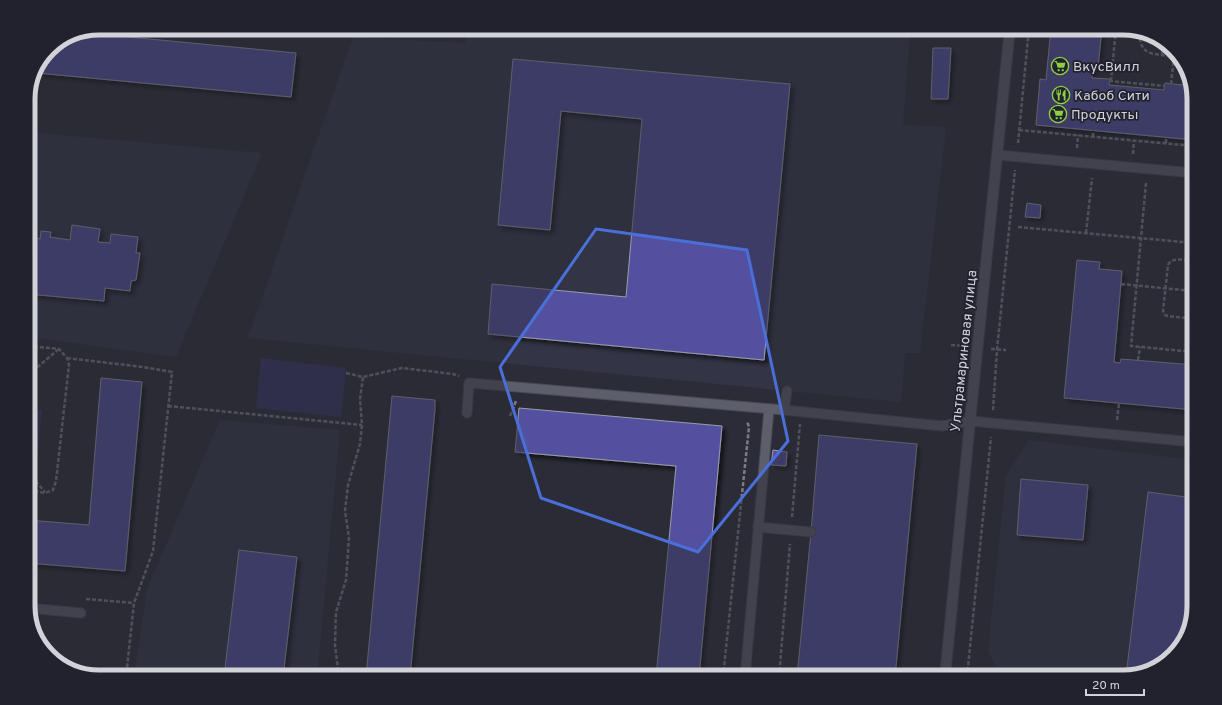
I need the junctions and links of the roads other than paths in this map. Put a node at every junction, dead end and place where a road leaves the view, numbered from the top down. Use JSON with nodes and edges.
{"nodes":[{"id":1,"x":1009,"y":35,"type":"edge"},
{"id":2,"x":998,"y":155,"type":"junction"},
{"id":3,"x":1187,"y":172,"type":"edge"},
{"id":4,"x":787,"y":391,"type":"dead end"},
{"id":5,"x":769,"y":408,"type":"junction"},
{"id":6,"x":784,"y":410,"type":"junction"},
{"id":7,"x":467,"y":413,"type":"dead end"},
{"id":8,"x":970,"y":421,"type":"junction"},
{"id":9,"x":1187,"y":441,"type":"edge"},
{"id":10,"x":758,"y":527,"type":"junction"},
{"id":11,"x":811,"y":532,"type":"dead end"},
{"id":12,"x":35,"y":609,"type":"edge"},
{"id":13,"x":81,"y":613,"type":"dead end"},
{"id":14,"x":746,"y":670,"type":"edge"},
{"id":15,"x":946,"y":670,"type":"edge"}],
"edges":[{"from":1,"to":2,"type":"street","name":"Ультрамариновая улица"},
{"from":2,"to":3,"type":"lane"},
{"from":2,"to":8,"type":"street","name":"Ультрамариновая улица"},
{"from":4,"to":6,"type":"lane"},
{"from":5,"to":6,"type":"lane"},
{"from":5,"to":7,"type":"lane"},
{"from":5,"to":10,"type":"lane"},
{"from":6,"to":8,"type":"lane"},
{"from":8,"to":9,"type":"lane"},
{"from":8,"to":15,"type":"street","name":"Ультрамариновая улица"},
{"from":10,"to":11,"type":"lane"},
{"from":10,"to":14,"type":"lane"},
{"from":12,"to":13,"type":"lane"}]}
